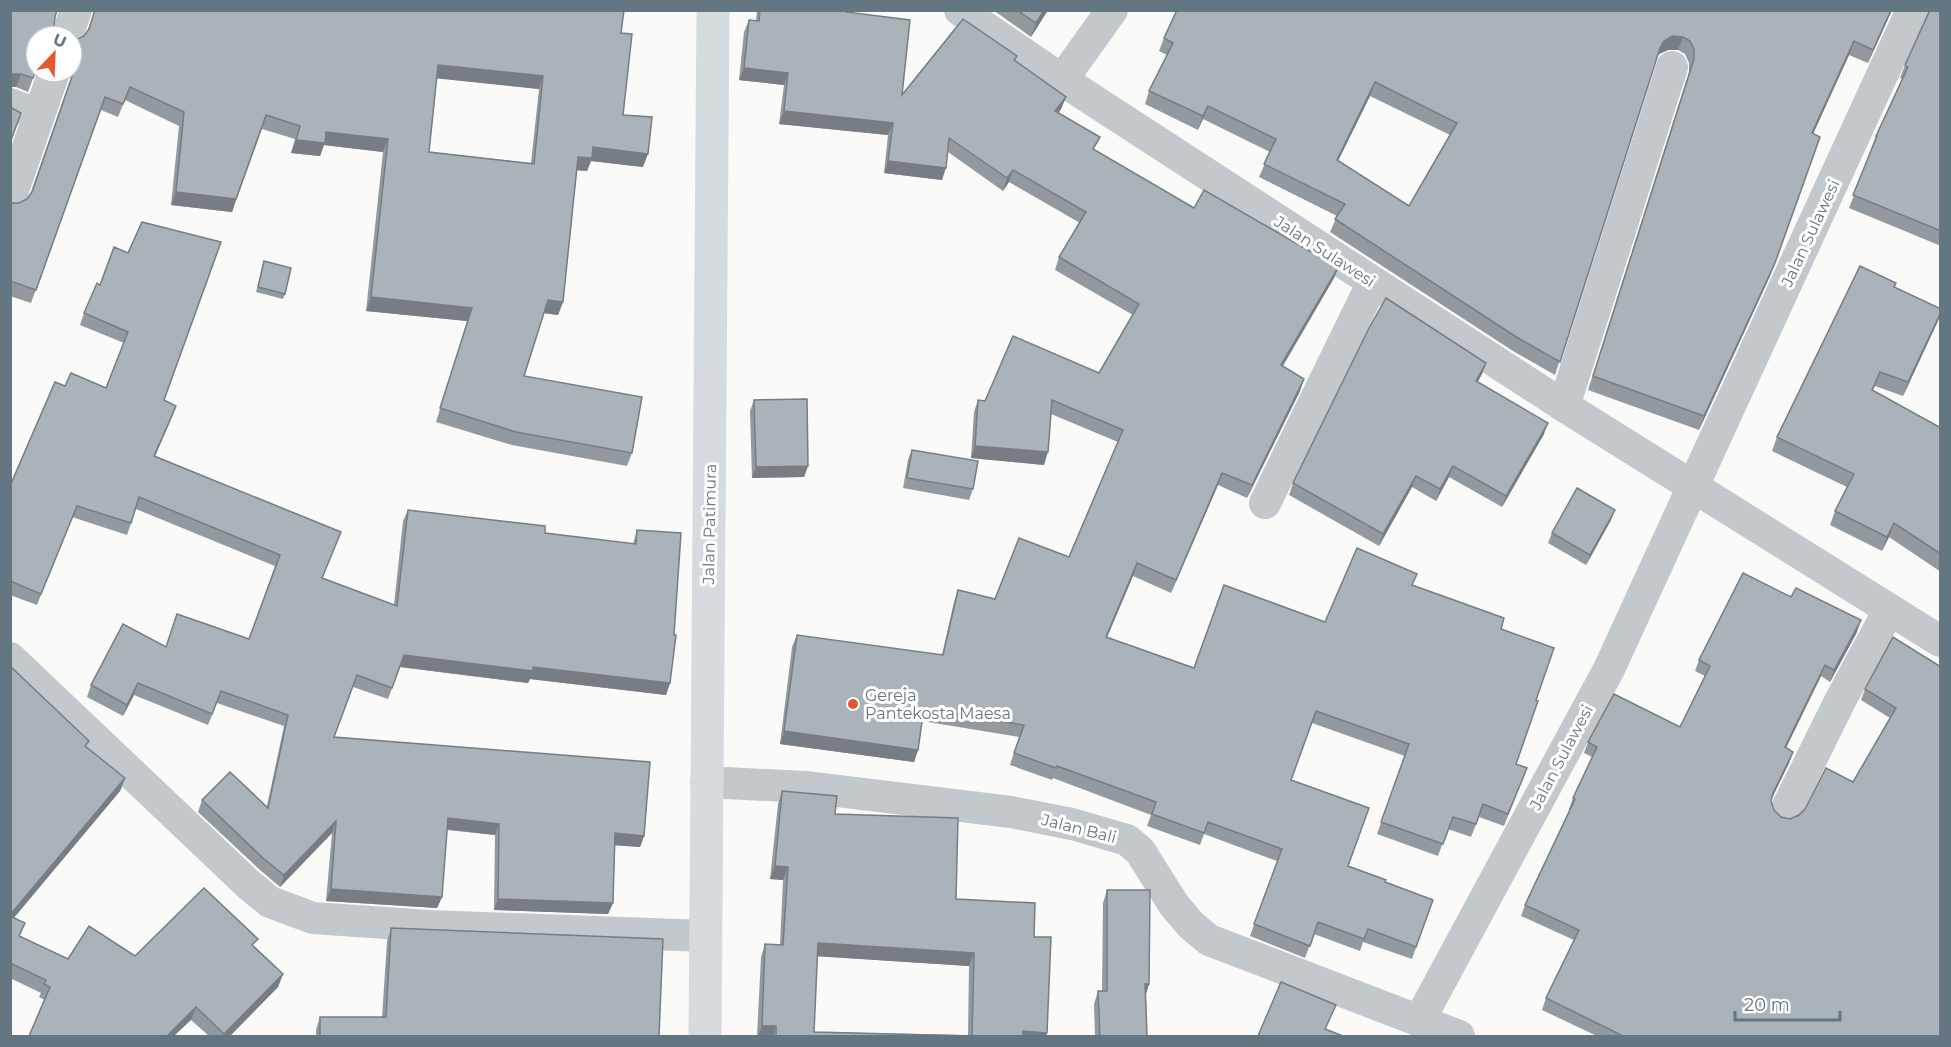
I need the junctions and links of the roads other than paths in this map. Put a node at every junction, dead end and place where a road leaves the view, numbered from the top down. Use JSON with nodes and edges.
{"nodes":[{"id":1,"x":713,"y":10,"type":"edge"},
{"id":2,"x":960,"y":10,"type":"edge"},
{"id":3,"x":1112,"y":10,"type":"edge"},
{"id":4,"x":1912,"y":10,"type":"edge"},
{"id":5,"x":1672,"y":68,"type":"dead end"},
{"id":6,"x":1062,"y":80,"type":"junction"},
{"id":7,"x":50,"y":84,"type":"edge"},
{"id":8,"x":10,"y":104,"type":"edge"},
{"id":9,"x":39,"y":115,"type":"junction"},
{"id":10,"x":10,"y":199,"type":"edge"},
{"id":11,"x":1373,"y":282,"type":"junction"},
{"id":12,"x":1564,"y":406,"type":"junction"},
{"id":13,"x":1693,"y":488,"type":"junction"},
{"id":14,"x":1265,"y":503,"type":"dead end"},
{"id":15,"x":1888,"y":610,"type":"junction"},
{"id":16,"x":1941,"y":641,"type":"edge"},
{"id":17,"x":10,"y":658,"type":"edge"},
{"id":18,"x":706,"y":782,"type":"junction"},
{"id":19,"x":1785,"y":812,"type":"dead end"},
{"id":20,"x":705,"y":936,"type":"junction"},
{"id":21,"x":1419,"y":1021,"type":"junction"},
{"id":22,"x":705,"y":1036,"type":"edge"},
{"id":23,"x":1459,"y":1036,"type":"edge"}],
"edges":[{"from":1,"to":18,"type":"main road","name":"Jalan Patimura"},
{"from":2,"to":6,"type":"street","name":"Jalan Sulawesi"},
{"from":3,"to":6,"type":"street"},
{"from":4,"to":13,"type":"street","name":"Jalan Sulawesi"},
{"from":5,"to":12,"type":"street"},
{"from":6,"to":11,"type":"street","name":"Jalan Sulawesi"},
{"from":7,"to":9,"type":"street"},
{"from":8,"to":9,"type":"street"},
{"from":9,"to":10,"type":"street"},
{"from":11,"to":12,"type":"street","name":"Jalan Sulawesi"},
{"from":11,"to":14,"type":"street"},
{"from":12,"to":13,"type":"street","name":"Jalan Sulawesi"},
{"from":13,"to":15,"type":"street","name":"Jalan Sulawesi"},
{"from":13,"to":21,"type":"street","name":"Jalan Sulawesi"},
{"from":15,"to":16,"type":"street","name":"Jalan Sulawesi"},
{"from":15,"to":19,"type":"street"},
{"from":17,"to":20,"type":"street"},
{"from":18,"to":20,"type":"main road","name":"Jalan Patimura"},
{"from":18,"to":21,"type":"street","name":"Jalan Bali"},
{"from":20,"to":22,"type":"main road","name":"Jalan Patimura"},
{"from":21,"to":23,"type":"street","name":"Jalan Bali"}]}
